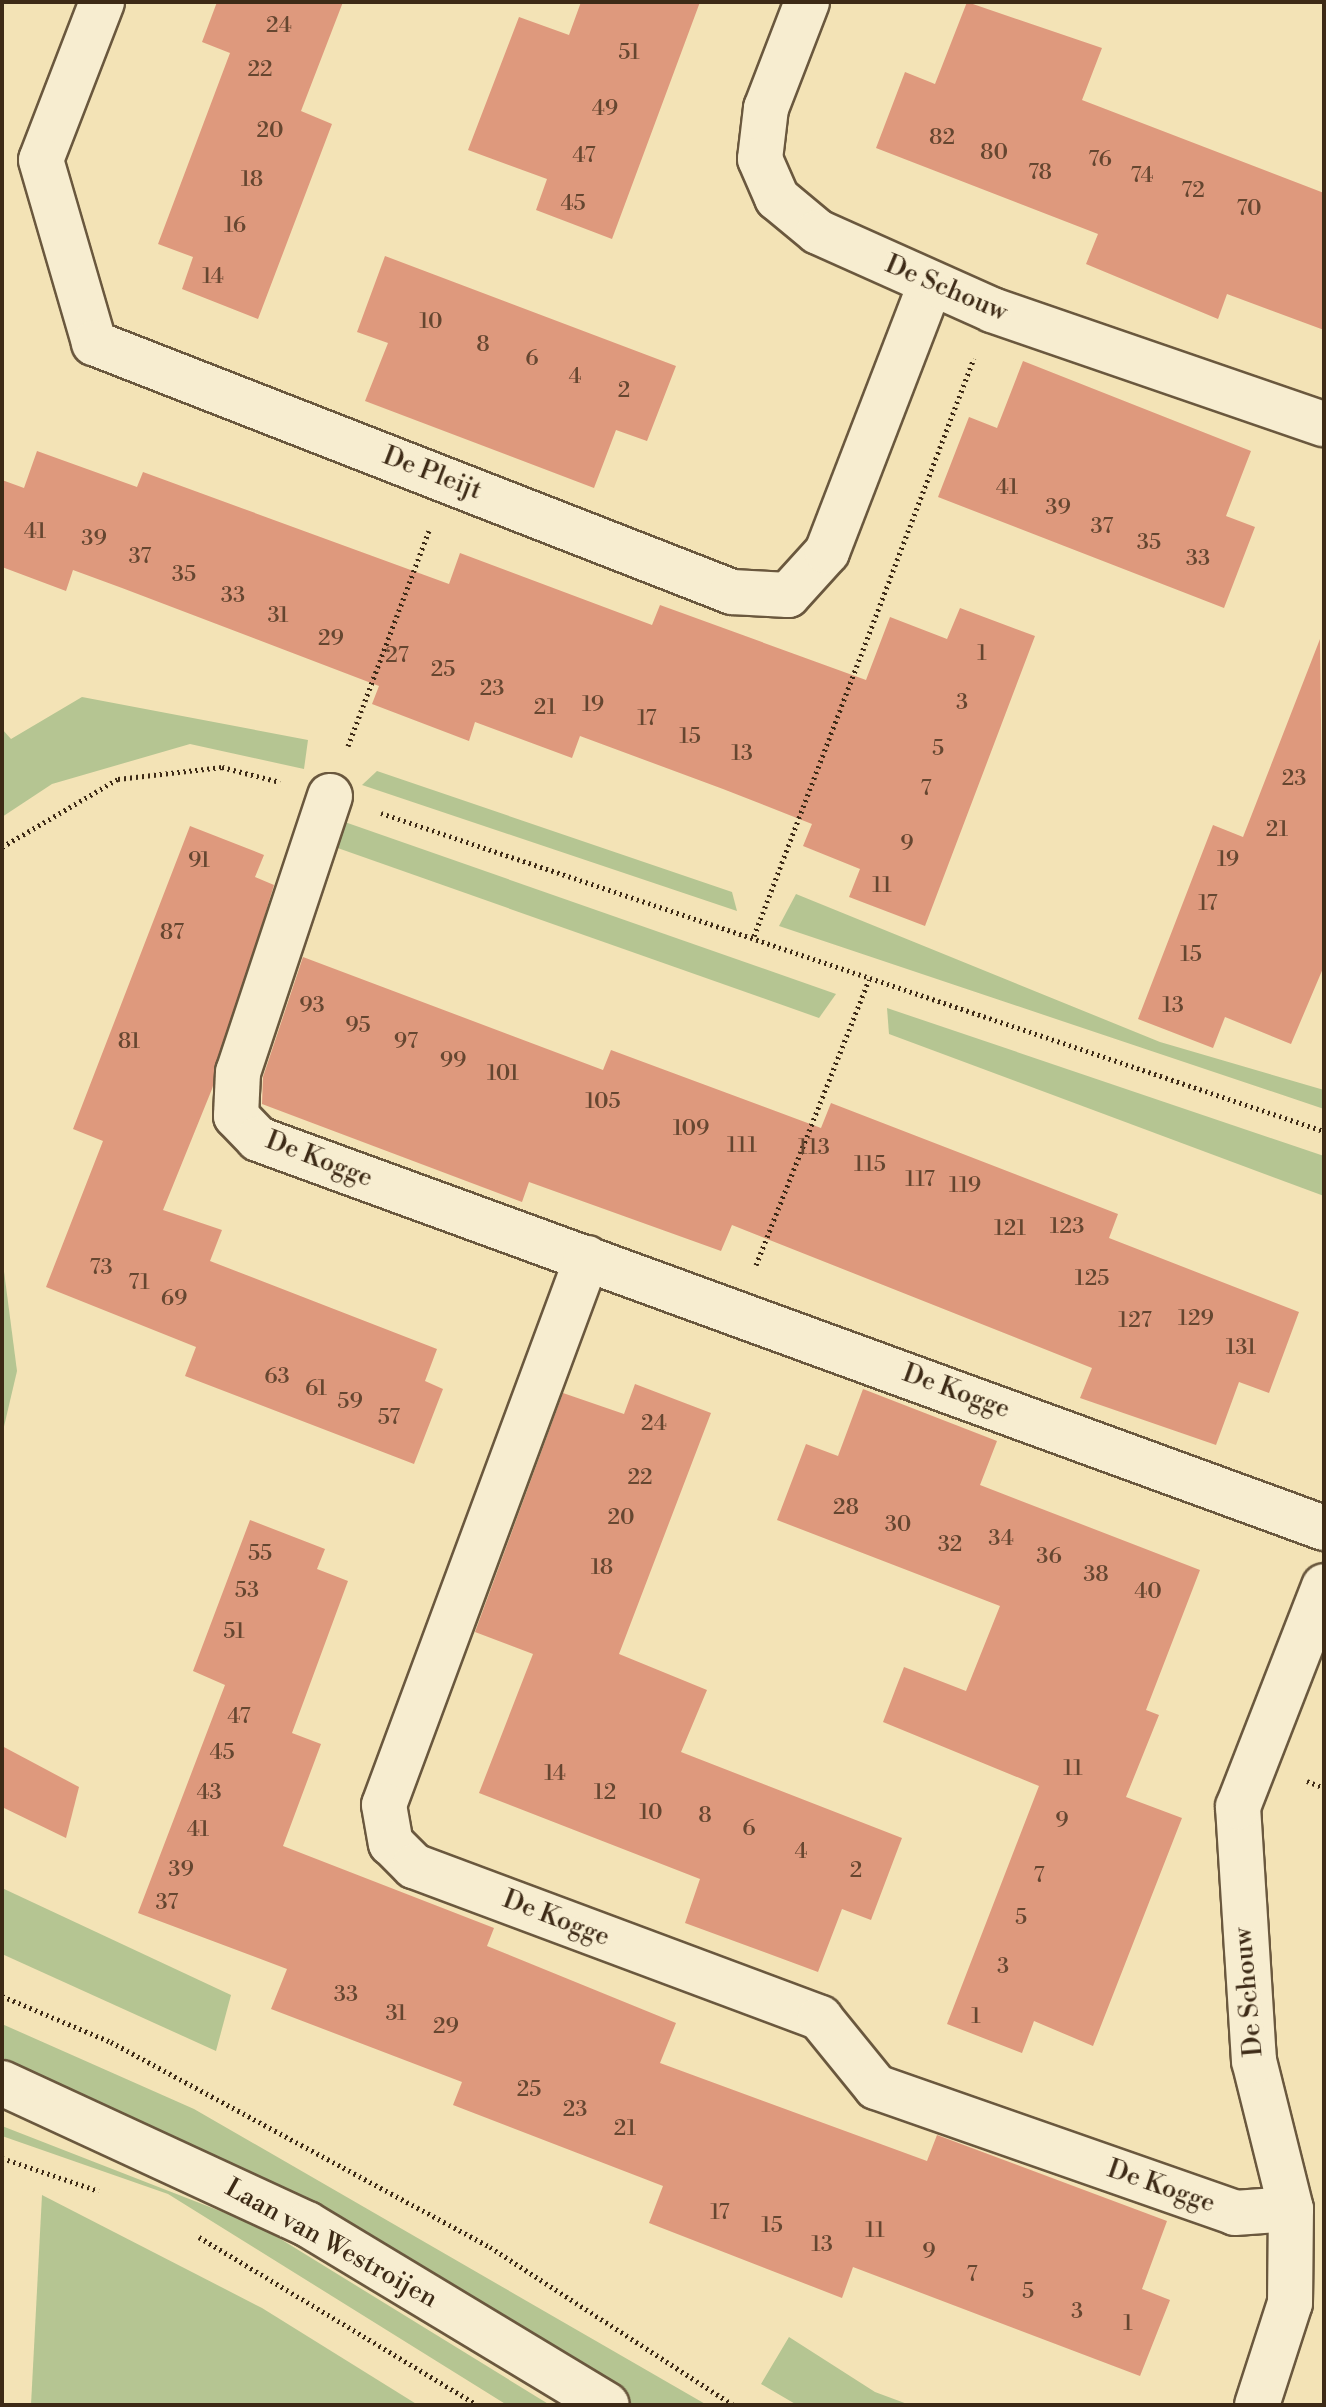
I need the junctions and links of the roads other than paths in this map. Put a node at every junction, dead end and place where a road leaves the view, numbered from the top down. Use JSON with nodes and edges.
{"nodes":[{"id":1,"x":102,"y":2,"type":"edge"},
{"id":2,"x":807,"y":2,"type":"edge"},
{"id":3,"x":930,"y":285,"type":"junction"},
{"id":4,"x":1324,"y":424,"type":"edge"},
{"id":5,"x":330,"y":796,"type":"road end"},
{"id":6,"x":587,"y":1258,"type":"junction"},
{"id":7,"x":1324,"y":1528,"type":"edge"},
{"id":8,"x":1324,"y":1586,"type":"edge"},
{"id":9,"x":2,"y":2083,"type":"edge"},
{"id":10,"x":1291,"y":2209,"type":"junction"},
{"id":11,"x":607,"y":2405,"type":"edge"},
{"id":12,"x":1257,"y":2405,"type":"edge"}],
"edges":[{"from":1,"to":3,"type":"street","name":"De Pleijt"},
{"from":2,"to":3,"type":"street","name":"De Schouw"},
{"from":3,"to":4,"type":"street","name":"De Schouw"},
{"from":5,"to":6,"type":"street","name":"De Kogge"},
{"from":6,"to":7,"type":"street","name":"De Kogge"},
{"from":6,"to":10,"type":"street","name":"De Kogge"},
{"from":8,"to":10,"type":"street","name":"De Schouw"},
{"from":9,"to":11,"type":"street","name":"Laan van Westroijen"},
{"from":10,"to":12,"type":"street","name":"De Schouw"}]}
